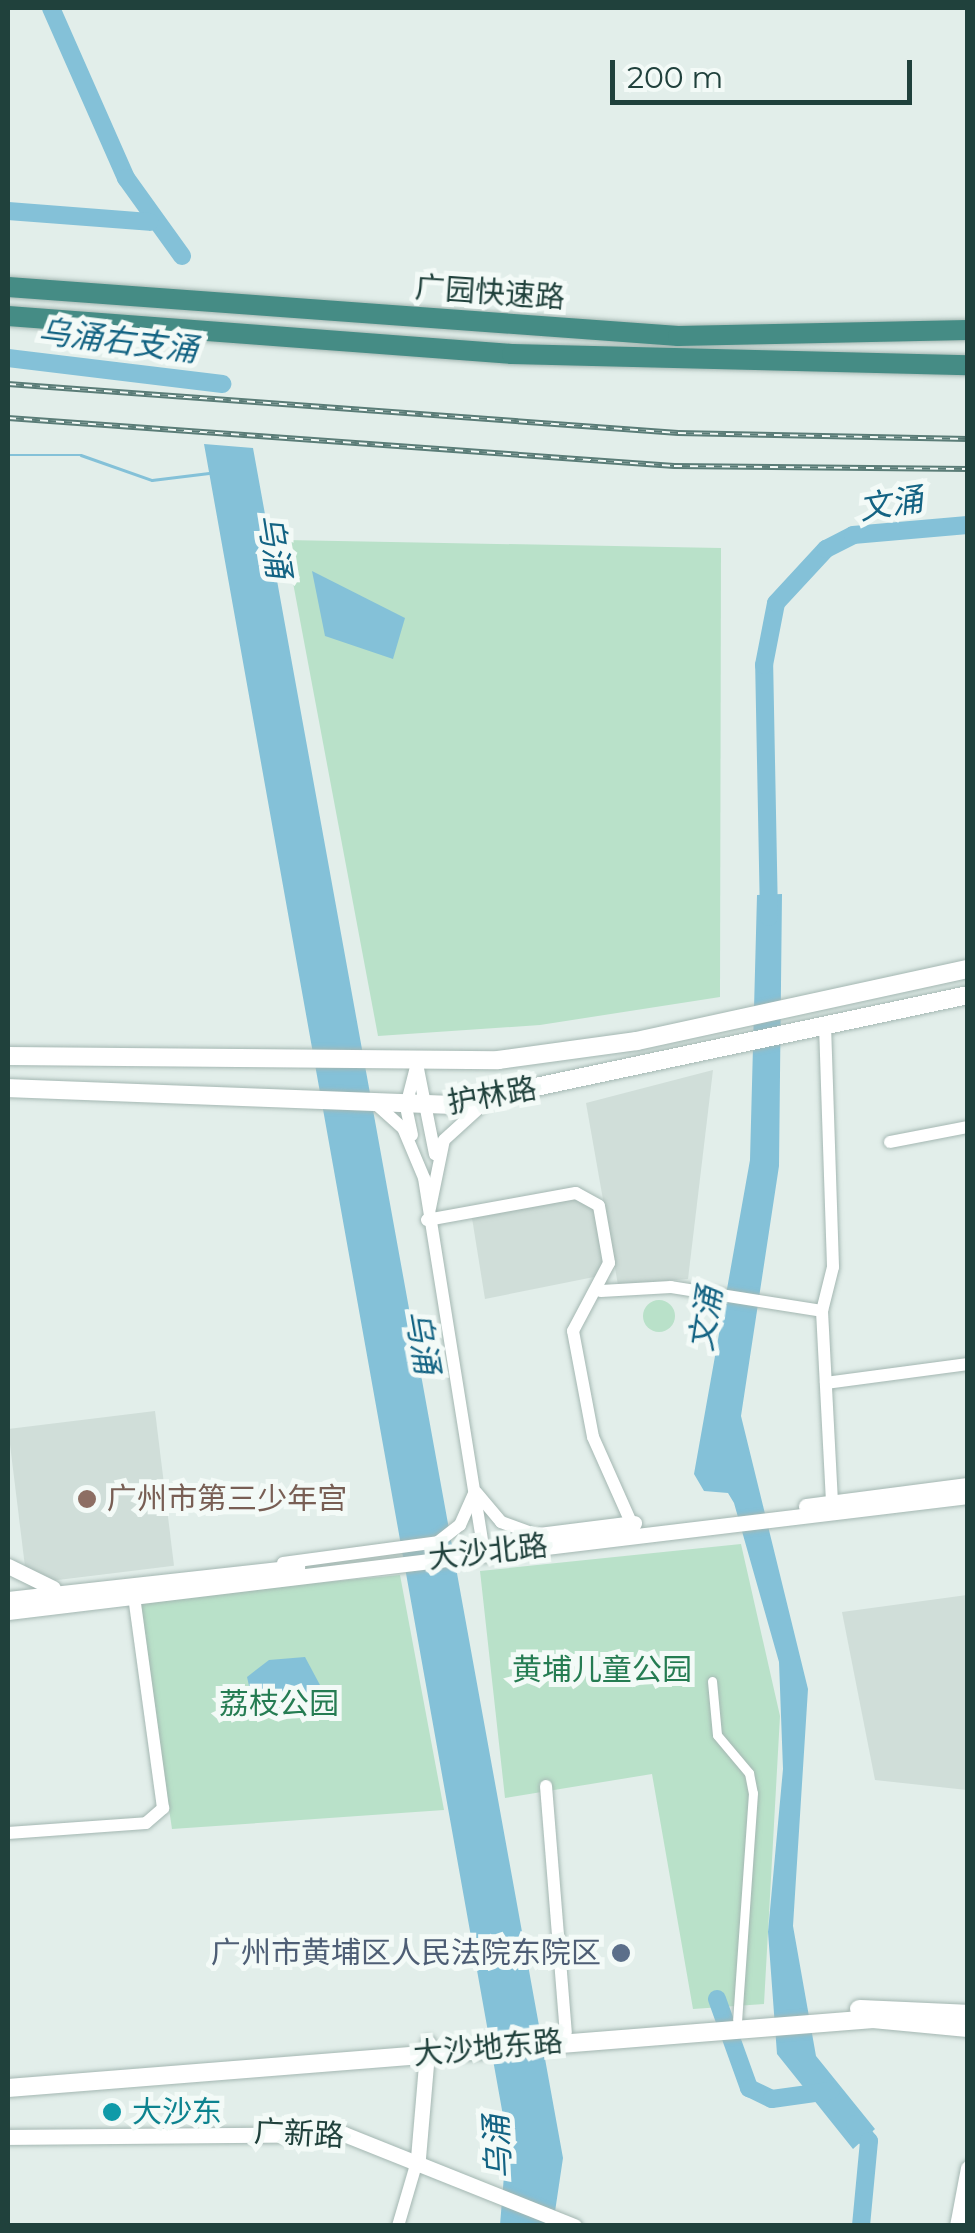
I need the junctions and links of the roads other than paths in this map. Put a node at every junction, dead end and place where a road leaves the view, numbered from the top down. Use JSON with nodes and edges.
{"nodes":[{"id":1,"x":8,"y":287,"type":"edge"},
{"id":2,"x":8,"y":316,"type":"edge"},
{"id":3,"x":968,"y":320,"type":"edge"},
{"id":4,"x":968,"y":330,"type":"edge"},
{"id":5,"x":859,"y":337,"type":"junction"},
{"id":6,"x":968,"y":365,"type":"edge"},
{"id":7,"x":968,"y":969,"type":"edge"},
{"id":8,"x":968,"y":995,"type":"edge"},
{"id":9,"x":826,"y":1025,"type":"junction"},
{"id":10,"x":543,"y":1055,"type":"junction"},
{"id":11,"x":8,"y":1056,"type":"edge"},
{"id":12,"x":50,"y":1057,"type":"junction"},
{"id":13,"x":417,"y":1064,"type":"junction"},
{"id":14,"x":547,"y":1087,"type":"junction"},
{"id":15,"x":8,"y":1088,"type":"edge"},
{"id":16,"x":50,"y":1089,"type":"junction"},
{"id":17,"x":490,"y":1098,"type":"junction"},
{"id":18,"x":376,"y":1104,"type":"junction"},
{"id":19,"x":406,"y":1106,"type":"junction"},
{"id":20,"x":432,"y":1106,"type":"junction"},
{"id":21,"x":968,"y":1127,"type":"edge"},
{"id":22,"x":890,"y":1142,"type":"dead end"},
{"id":23,"x":416,"y":1156,"type":"junction"},
{"id":24,"x":436,"y":1166,"type":"junction"},
{"id":25,"x":426,"y":1220,"type":"junction"},
{"id":26,"x":601,"y":1291,"type":"junction"},
{"id":27,"x":822,"y":1312,"type":"junction"},
{"id":28,"x":968,"y":1364,"type":"edge"},
{"id":29,"x":826,"y":1383,"type":"junction"},
{"id":30,"x":968,"y":1484,"type":"edge"},
{"id":31,"x":475,"y":1490,"type":"junction"},
{"id":32,"x":968,"y":1496,"type":"edge"},
{"id":33,"x":832,"y":1502,"type":"junction"},
{"id":34,"x":796,"y":1513,"type":"junction"},
{"id":35,"x":633,"y":1526,"type":"junction"},
{"id":36,"x":537,"y":1535,"type":"junction"},
{"id":37,"x":456,"y":1545,"type":"junction"},
{"id":38,"x":483,"y":1545,"type":"junction"},
{"id":39,"x":8,"y":1566,"type":"edge"},
{"id":40,"x":67,"y":1591,"type":"junction"},
{"id":41,"x":134,"y":1596,"type":"junction"},
{"id":42,"x":8,"y":1600,"type":"edge"},
{"id":43,"x":8,"y":1612,"type":"edge"},
{"id":44,"x":712,"y":1681,"type":"dead end"},
{"id":45,"x":546,"y":1786,"type":"dead end"},
{"id":46,"x":8,"y":1834,"type":"edge"},
{"id":47,"x":968,"y":2014,"type":"edge"},
{"id":48,"x":821,"y":2018,"type":"junction"},
{"id":49,"x":737,"y":2019,"type":"junction"},
{"id":50,"x":714,"y":2026,"type":"junction"},
{"id":51,"x":968,"y":2028,"type":"edge"},
{"id":52,"x":554,"y":2036,"type":"junction"},
{"id":53,"x":429,"y":2048,"type":"junction"},
{"id":54,"x":8,"y":2078,"type":"edge"},
{"id":55,"x":8,"y":2088,"type":"edge"},
{"id":56,"x":8,"y":2136,"type":"edge"},
{"id":57,"x":418,"y":2158,"type":"junction"},
{"id":58,"x":968,"y":2168,"type":"edge"},
{"id":59,"x":573,"y":2225,"type":"edge"},
{"id":60,"x":398,"y":2226,"type":"edge"},
{"id":61,"x":956,"y":2226,"type":"edge"}],
"edges":[{"from":1,"to":5,"type":"highway","name":"广园快速路"},
{"from":2,"to":6,"type":"highway","name":"广园快速路"},
{"from":3,"to":5,"type":"main road"},
{"from":4,"to":5,"type":"highway","name":"广园快速路"},
{"from":7,"to":10,"type":"main road","name":"护林路"},
{"from":8,"to":9,"type":"main road","name":"护林路"},
{"from":9,"to":14,"type":"main road","name":"护林路"},
{"from":9,"to":27,"type":"street"},
{"from":10,"to":13,"type":"main road","name":"护林路"},
{"from":10,"to":14,"type":"main road"},
{"from":11,"to":12,"type":"main road","name":"护林路"},
{"from":12,"to":13,"type":"main road","name":"护林路"},
{"from":12,"to":16,"type":"main road"},
{"from":13,"to":19,"type":"street"},
{"from":13,"to":20,"type":"street"},
{"from":14,"to":17,"type":"main road","name":"护林路"},
{"from":15,"to":16,"type":"main road","name":"护林路"},
{"from":16,"to":18,"type":"main road","name":"护林路"},
{"from":17,"to":20,"type":"main road","name":"护林路"},
{"from":17,"to":24,"type":"street"},
{"from":18,"to":19,"type":"main road","name":"护林路"},
{"from":18,"to":23,"type":"street"},
{"from":19,"to":20,"type":"main road","name":"护林路"},
{"from":19,"to":23,"type":"street"},
{"from":20,"to":24,"type":"street"},
{"from":21,"to":22,"type":"street"},
{"from":23,"to":25,"type":"street"},
{"from":24,"to":25,"type":"street"},
{"from":25,"to":26,"type":"street"},
{"from":25,"to":31,"type":"street"},
{"from":26,"to":27,"type":"street"},
{"from":26,"to":35,"type":"street"},
{"from":27,"to":29,"type":"street"},
{"from":28,"to":29,"type":"street"},
{"from":29,"to":33,"type":"street"},
{"from":30,"to":33,"type":"street","name":"大沙北路"},
{"from":31,"to":36,"type":"street"},
{"from":31,"to":37,"type":"street"},
{"from":31,"to":38,"type":"street"},
{"from":32,"to":34,"type":"street","name":"大沙北路"},
{"from":33,"to":34,"type":"street","name":"大沙北路"},
{"from":34,"to":35,"type":"street","name":"大沙北路"},
{"from":35,"to":36,"type":"street","name":"大沙北路"},
{"from":35,"to":38,"type":"street","name":"大沙北路"},
{"from":36,"to":38,"type":"street","name":"大沙北路"},
{"from":37,"to":38,"type":"street","name":"大沙北路"},
{"from":37,"to":40,"type":"street","name":"大沙北路"},
{"from":37,"to":41,"type":"street","name":"大沙北路"},
{"from":39,"to":40,"type":"street"},
{"from":40,"to":42,"type":"street","name":"大沙北路"},
{"from":41,"to":43,"type":"street","name":"大沙北路"},
{"from":41,"to":46,"type":"street"},
{"from":44,"to":49,"type":"street"},
{"from":45,"to":52,"type":"street"},
{"from":47,"to":48,"type":"main road","name":"大沙地东路"},
{"from":48,"to":49,"type":"main road","name":"大沙地东路"},
{"from":48,"to":50,"type":"main road","name":"大沙地东路"},
{"from":48,"to":51,"type":"main road","name":"大沙地东路"},
{"from":49,"to":50,"type":"main road","name":"大沙地东路"},
{"from":50,"to":52,"type":"main road","name":"大沙地东路"},
{"from":52,"to":53,"type":"main road","name":"大沙地东路"},
{"from":53,"to":54,"type":"main road","name":"大沙地东路"},
{"from":53,"to":55,"type":"main road","name":"大沙地东路"},
{"from":53,"to":57,"type":"street"},
{"from":56,"to":57,"type":"street","name":"广新路"},
{"from":57,"to":59,"type":"street","name":"广新路"},
{"from":57,"to":60,"type":"street"},
{"from":58,"to":61,"type":"street"}]}
